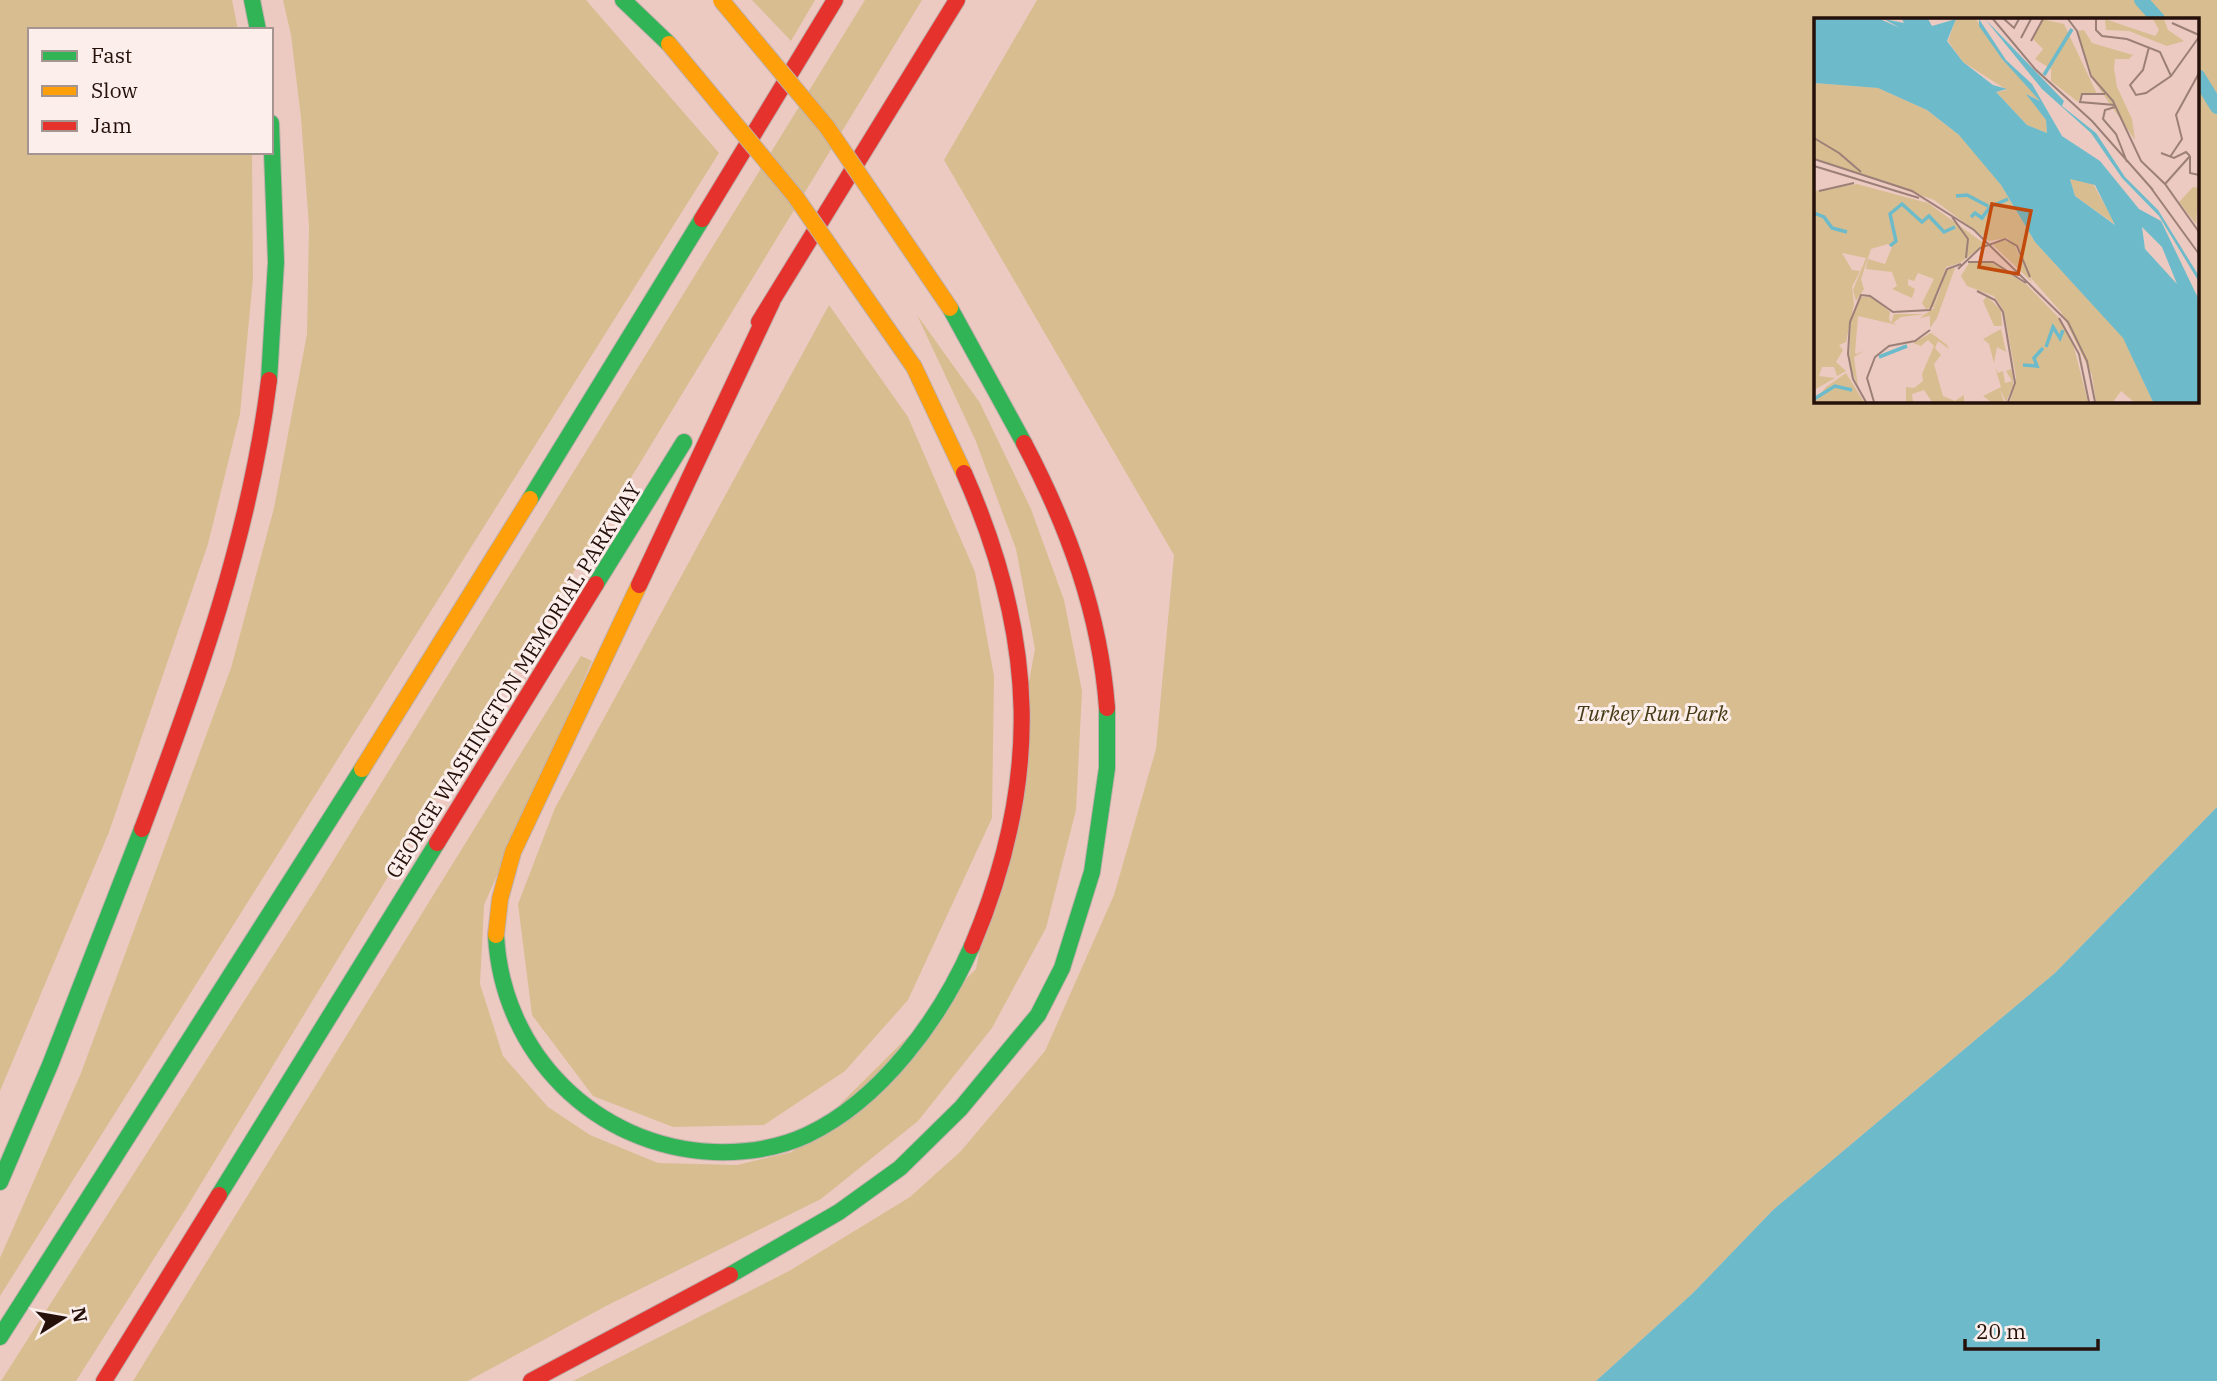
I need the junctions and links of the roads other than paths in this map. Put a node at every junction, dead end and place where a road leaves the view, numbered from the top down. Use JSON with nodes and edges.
{"nodes":[{"id":1,"x":252,"y":0,"type":"edge"},
{"id":2,"x":623,"y":0,"type":"edge"},
{"id":3,"x":720,"y":0,"type":"edge"},
{"id":4,"x":835,"y":0,"type":"edge"},
{"id":5,"x":957,"y":0,"type":"edge"},
{"id":6,"x":258,"y":28,"type":"edge"},
{"id":7,"x":273,"y":154,"type":"edge"},
{"id":8,"x":772,"y":302,"type":"junction"},
{"id":9,"x":0,"y":1182,"type":"edge"},
{"id":10,"x":0,"y":1337,"type":"edge"},
{"id":11,"x":104,"y":1381,"type":"edge"},
{"id":12,"x":531,"y":1381,"type":"edge"}],
"edges":[{"from":1,"to":6,"type":"highway"},
{"from":2,"to":8,"type":"highway","bridge":true},
{"from":3,"to":12,"type":"highway","bridge":true},
{"from":4,"to":10,"type":"highway"},
{"from":5,"to":8,"type":"highway","name":"GEORGE WASHINGTON MEMORIAL PARKWAY"},
{"from":7,"to":9,"type":"highway"},
{"from":8,"to":11,"type":"highway","name":"GEORGE WASHINGTON MEMORIAL PARKWAY"}]}
